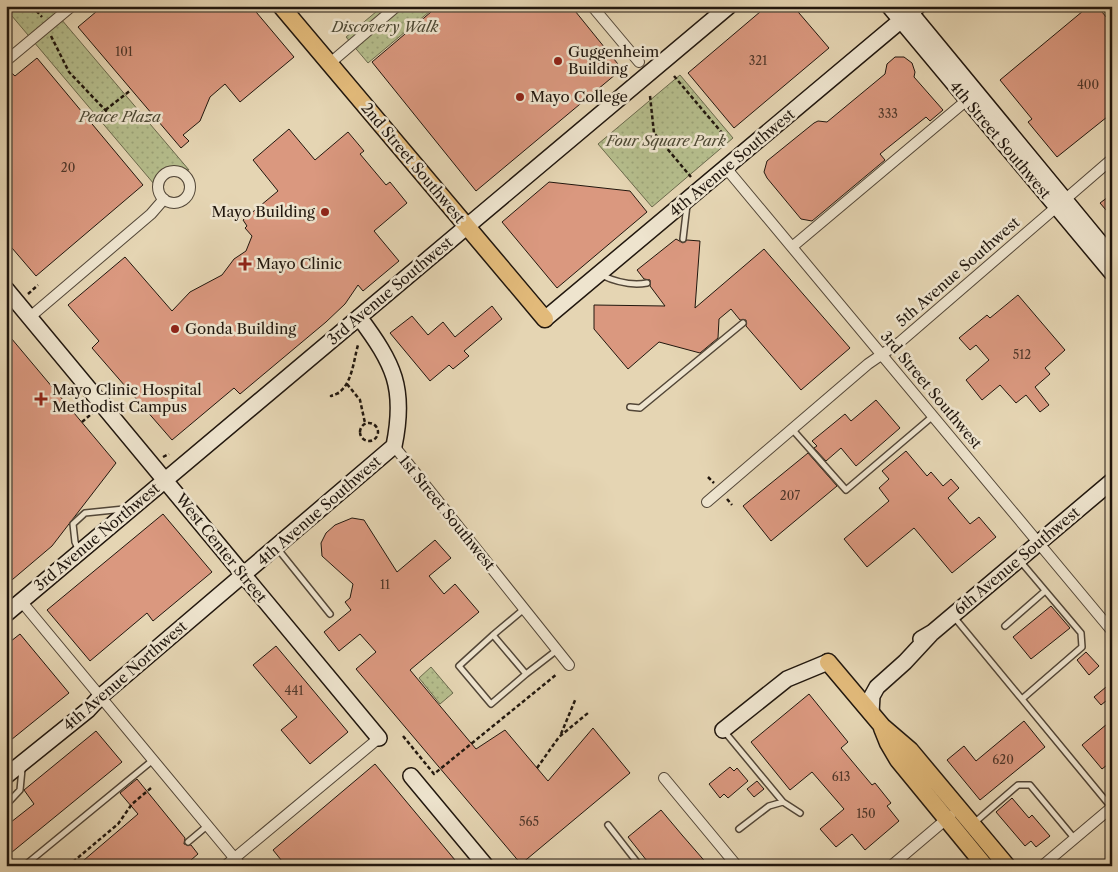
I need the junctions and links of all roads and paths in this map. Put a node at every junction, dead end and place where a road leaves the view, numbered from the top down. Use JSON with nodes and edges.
{"nodes":[{"id":1,"x":32,"y":6,"type":"edge"},
{"id":2,"x":72,"y":6,"type":"edge"},
{"id":3,"x":281,"y":6,"type":"edge"},
{"id":4,"x":397,"y":6,"type":"edge"},
{"id":5,"x":592,"y":6,"type":"edge"},
{"id":6,"x":729,"y":6,"type":"edge"},
{"id":7,"x":889,"y":6,"type":"edge"},
{"id":8,"x":909,"y":12,"type":"edge"},
{"id":9,"x":47,"y":27,"type":"junction"},
{"id":10,"x":6,"y":62,"type":"edge"},
{"id":11,"x":639,"y":62,"type":"dead end"},
{"id":12,"x":329,"y":64,"type":"junction"},
{"id":13,"x":674,"y":76,"type":"dead end"},
{"id":14,"x":131,"y":90,"type":"dead end"},
{"id":15,"x":650,"y":96,"type":"dead end"},
{"id":16,"x":967,"y":100,"type":"junction"},
{"id":17,"x":109,"y":114,"type":"dead end"},
{"id":18,"x":90,"y":122,"type":"dead end"},
{"id":19,"x":728,"y":140,"type":"dead end"},
{"id":20,"x":1112,"y":159,"type":"edge"},
{"id":21,"x":726,"y":168,"type":"junction"},
{"id":22,"x":691,"y":177,"type":"dead end"},
{"id":23,"x":164,"y":199,"type":"dead end"},
{"id":24,"x":688,"y":200,"type":"junction"},
{"id":25,"x":1060,"y":204,"type":"junction"},
{"id":26,"x":466,"y":227,"type":"junction"},
{"id":27,"x":683,"y":239,"type":"dead end"},
{"id":28,"x":792,"y":247,"type":"junction"},
{"id":29,"x":1112,"y":256,"type":"edge"},
{"id":30,"x":1112,"y":273,"type":"edge"},
{"id":31,"x":599,"y":274,"type":"junction"},
{"id":32,"x":647,"y":283,"type":"dead end"},
{"id":33,"x":6,"y":288,"type":"edge"},
{"id":34,"x":30,"y":317,"type":"junction"},
{"id":35,"x":359,"y":318,"type":"junction"},
{"id":36,"x":545,"y":319,"type":"joint"},
{"id":37,"x":743,"y":323,"type":"dead end"},
{"id":38,"x":358,"y":345,"type":"dead end"},
{"id":39,"x":882,"y":354,"type":"junction"},
{"id":40,"x":348,"y":384,"type":"junction"},
{"id":41,"x":124,"y":386,"type":"dead end"},
{"id":42,"x":339,"y":393,"type":"dead end"},
{"id":43,"x":630,"y":407,"type":"dead end"},
{"id":44,"x":933,"y":416,"type":"junction"},
{"id":45,"x":82,"y":422,"type":"dead end"},
{"id":46,"x":365,"y":424,"type":"junction"},
{"id":47,"x":792,"y":428,"type":"junction"},
{"id":48,"x":394,"y":446,"type":"junction"},
{"id":49,"x":166,"y":480,"type":"junction"},
{"id":50,"x":1112,"y":481,"type":"edge"},
{"id":51,"x":143,"y":499,"type":"junction"},
{"id":52,"x":706,"y":502,"type":"dead end"},
{"id":53,"x":1039,"y":543,"type":"junction"},
{"id":54,"x":276,"y":547,"type":"junction"},
{"id":55,"x":80,"y":552,"type":"junction"},
{"id":56,"x":1019,"y":560,"type":"junction"},
{"id":57,"x":243,"y":576,"type":"junction"},
{"id":58,"x":1045,"y":591,"type":"junction"},
{"id":59,"x":21,"y":601,"type":"junction"},
{"id":60,"x":524,"y":609,"type":"junction"},
{"id":61,"x":6,"y":614,"type":"edge"},
{"id":62,"x":330,"y":614,"type":"dead end"},
{"id":63,"x":953,"y":615,"type":"junction"},
{"id":64,"x":1005,"y":626,"type":"dead end"},
{"id":65,"x":1110,"y":627,"type":"edge"},
{"id":66,"x":493,"y":635,"type":"junction"},
{"id":67,"x":557,"y":650,"type":"junction"},
{"id":68,"x":828,"y":662,"type":"joint"},
{"id":69,"x":569,"y":665,"type":"dead end"},
{"id":70,"x":526,"y":674,"type":"junction"},
{"id":71,"x":557,"y":674,"type":"dead end"},
{"id":72,"x":101,"y":696,"type":"junction"},
{"id":73,"x":576,"y":698,"type":"dead end"},
{"id":74,"x":1022,"y":699,"type":"junction"},
{"id":75,"x":588,"y":713,"type":"dead end"},
{"id":76,"x":871,"y":713,"type":"junction"},
{"id":77,"x":723,"y":730,"type":"joint"},
{"id":78,"x":403,"y":736,"type":"dead end"},
{"id":79,"x":559,"y":737,"type":"junction"},
{"id":80,"x":379,"y":738,"type":"joint"},
{"id":81,"x":29,"y":757,"type":"junction"},
{"id":82,"x":153,"y":760,"type":"junction"},
{"id":83,"x":537,"y":768,"type":"dead end"},
{"id":84,"x":6,"y":776,"type":"edge"},
{"id":85,"x":411,"y":776,"type":"dead end"},
{"id":86,"x":664,"y":778,"type":"dead end"},
{"id":87,"x":151,"y":788,"type":"dead end"},
{"id":88,"x":783,"y":802,"type":"junction"},
{"id":89,"x":6,"y":806,"type":"edge"},
{"id":90,"x":1112,"y":807,"type":"edge"},
{"id":91,"x":800,"y":813,"type":"dead end"},
{"id":92,"x":953,"y":814,"type":"junction"},
{"id":93,"x":972,"y":824,"type":"junction"},
{"id":94,"x":608,"y":825,"type":"dead end"},
{"id":95,"x":208,"y":826,"type":"junction"},
{"id":96,"x":739,"y":829,"type":"dead end"},
{"id":97,"x":1074,"y":838,"type":"junction"},
{"id":98,"x":188,"y":842,"type":"dead end"},
{"id":99,"x":238,"y":862,"type":"edge"},
{"id":100,"x":24,"y":866,"type":"edge"},
{"id":101,"x":68,"y":866,"type":"edge"},
{"id":102,"x":225,"y":866,"type":"edge"},
{"id":103,"x":486,"y":866,"type":"edge"},
{"id":104,"x":640,"y":866,"type":"edge"},
{"id":105,"x":737,"y":866,"type":"edge"},
{"id":106,"x":891,"y":866,"type":"edge"},
{"id":107,"x":986,"y":866,"type":"edge"},
{"id":108,"x":1007,"y":866,"type":"edge"},
{"id":109,"x":1042,"y":866,"type":"edge"}],
"edges":[{"from":1,"to":9,"type":"path"},
{"from":2,"to":9,"type":"street"},
{"from":3,"to":12,"type":"main road","name":"2nd Street Southwest"},
{"from":4,"to":12,"type":"street"},
{"from":5,"to":11,"type":"street"},
{"from":6,"to":26,"type":"street","name":"3rd Avenue Southwest"},
{"from":7,"to":8,"type":"street","name":"4th Street Southwest"},
{"from":8,"to":16,"type":"street","name":"4th Street Southwest"},
{"from":8,"to":21,"type":"street","name":"4th Avenue Southwest"},
{"from":8,"to":25,"type":"street","name":"4th Street Southwest"},
{"from":9,"to":10,"type":"street"},
{"from":9,"to":17,"type":"path"},
{"from":12,"to":26,"type":"main road","name":"2nd Street Southwest"},
{"from":13,"to":19,"type":"path"},
{"from":14,"to":18,"type":"path","bridge":true},
{"from":15,"to":22,"type":"path"},
{"from":16,"to":25,"type":"street","name":"4th Street Southwest"},
{"from":16,"to":28,"type":"street"},
{"from":20,"to":25,"type":"street","name":"5th Avenue Southwest"},
{"from":21,"to":24,"type":"street","name":"4th Avenue Southwest"},
{"from":21,"to":28,"type":"street","name":"3rd Street Southwest"},
{"from":23,"to":34,"type":"street"},
{"from":24,"to":27,"type":"lane"},
{"from":24,"to":31,"type":"street","name":"4th Avenue Southwest"},
{"from":25,"to":29,"type":"street","name":"4th Street Southwest"},
{"from":25,"to":30,"type":"street","name":"4th Street Southwest"},
{"from":25,"to":39,"type":"street","name":"5th Avenue Southwest"},
{"from":26,"to":35,"type":"street","name":"3rd Avenue Southwest"},
{"from":26,"to":36,"type":"main road","name":"2nd Street Southwest"},
{"from":28,"to":39,"type":"street","name":"3rd Street Southwest"},
{"from":31,"to":32,"type":"lane"},
{"from":31,"to":36,"type":"street","name":"4th Avenue Southwest"},
{"from":33,"to":34,"type":"street","name":"West Center Street"},
{"from":34,"to":49,"type":"street","name":"West Center Street"},
{"from":35,"to":48,"type":"street","name":"1st Street Southwest"},
{"from":35,"to":49,"type":"street","name":"3rd Avenue Southwest"},
{"from":37,"to":43,"type":"lane"},
{"from":38,"to":40,"type":"path"},
{"from":39,"to":44,"type":"street","name":"3rd Street Southwest"},
{"from":39,"to":47,"type":"street","name":"5th Avenue Southwest"},
{"from":40,"to":42,"type":"path"},
{"from":40,"to":46,"type":"path"},
{"from":41,"to":45,"type":"path","bridge":true},
{"from":44,"to":47,"type":"lane"},
{"from":44,"to":53,"type":"street","name":"3rd Street Southwest"},
{"from":46,"to":46,"type":"path"},
{"from":47,"to":52,"type":"street","name":"5th Avenue Southwest"},
{"from":48,"to":54,"type":"street","name":"4th Avenue Southwest"},
{"from":48,"to":60,"type":"street","name":"1st Street Southwest"},
{"from":49,"to":51,"type":"street","name":"3rd Avenue Northwest"},
{"from":49,"to":57,"type":"street","name":"West Center Street"},
{"from":50,"to":53,"type":"street","name":"6th Avenue Southwest"},
{"from":51,"to":55,"type":"street","name":"3rd Avenue Northwest"},
{"from":51,"to":55,"type":"lane"},
{"from":53,"to":56,"type":"street","name":"6th Avenue Southwest"},
{"from":53,"to":65,"type":"street","name":"3rd Street Southwest"},
{"from":54,"to":57,"type":"street","name":"4th Avenue Southwest"},
{"from":54,"to":62,"type":"lane"},
{"from":55,"to":59,"type":"street","name":"3rd Avenue Northwest"},
{"from":56,"to":58,"type":"lane"},
{"from":56,"to":63,"type":"street","name":"6th Avenue Southwest"},
{"from":57,"to":72,"type":"street","name":"4th Avenue Northwest"},
{"from":57,"to":80,"type":"street","name":"West Center Street"},
{"from":58,"to":64,"type":"lane"},
{"from":58,"to":74,"type":"lane"},
{"from":59,"to":61,"type":"street","name":"3rd Avenue Northwest"},
{"from":59,"to":72,"type":"street"},
{"from":60,"to":66,"type":"lane"},
{"from":60,"to":67,"type":"street","name":"1st Street Southwest"},
{"from":63,"to":74,"type":"lane"},
{"from":63,"to":76,"type":"street","name":"6th Avenue Southwest"},
{"from":66,"to":70,"type":"lane"},
{"from":66,"to":70,"type":"lane"},
{"from":67,"to":69,"type":"street","name":"1st Street Southwest"},
{"from":67,"to":70,"type":"lane"},
{"from":68,"to":76,"type":"main road"},
{"from":68,"to":77,"type":"street"},
{"from":71,"to":78,"type":"path"},
{"from":72,"to":81,"type":"street","name":"4th Avenue Northwest"},
{"from":72,"to":82,"type":"street"},
{"from":73,"to":79,"type":"path"},
{"from":74,"to":90,"type":"lane"},
{"from":75,"to":79,"type":"path"},
{"from":76,"to":92,"type":"main road"},
{"from":77,"to":88,"type":"lane"},
{"from":79,"to":83,"type":"path"},
{"from":80,"to":99,"type":"street"},
{"from":81,"to":84,"type":"street","name":"4th Avenue Northwest"},
{"from":81,"to":89,"type":"lane"},
{"from":82,"to":95,"type":"street"},
{"from":82,"to":100,"type":"lane"},
{"from":85,"to":103,"type":"street"},
{"from":86,"to":105,"type":"street"},
{"from":87,"to":101,"type":"path"},
{"from":88,"to":91,"type":"lane"},
{"from":88,"to":96,"type":"lane"},
{"from":90,"to":97,"type":"street"},
{"from":92,"to":93,"type":"main road"},
{"from":92,"to":106,"type":"street"},
{"from":92,"to":107,"type":"main road"},
{"from":93,"to":97,"type":"lane"},
{"from":93,"to":108,"type":"main road"},
{"from":94,"to":104,"type":"lane"},
{"from":95,"to":98,"type":"lane"},
{"from":95,"to":99,"type":"street"},
{"from":97,"to":109,"type":"street"},
{"from":99,"to":102,"type":"street"}]}
